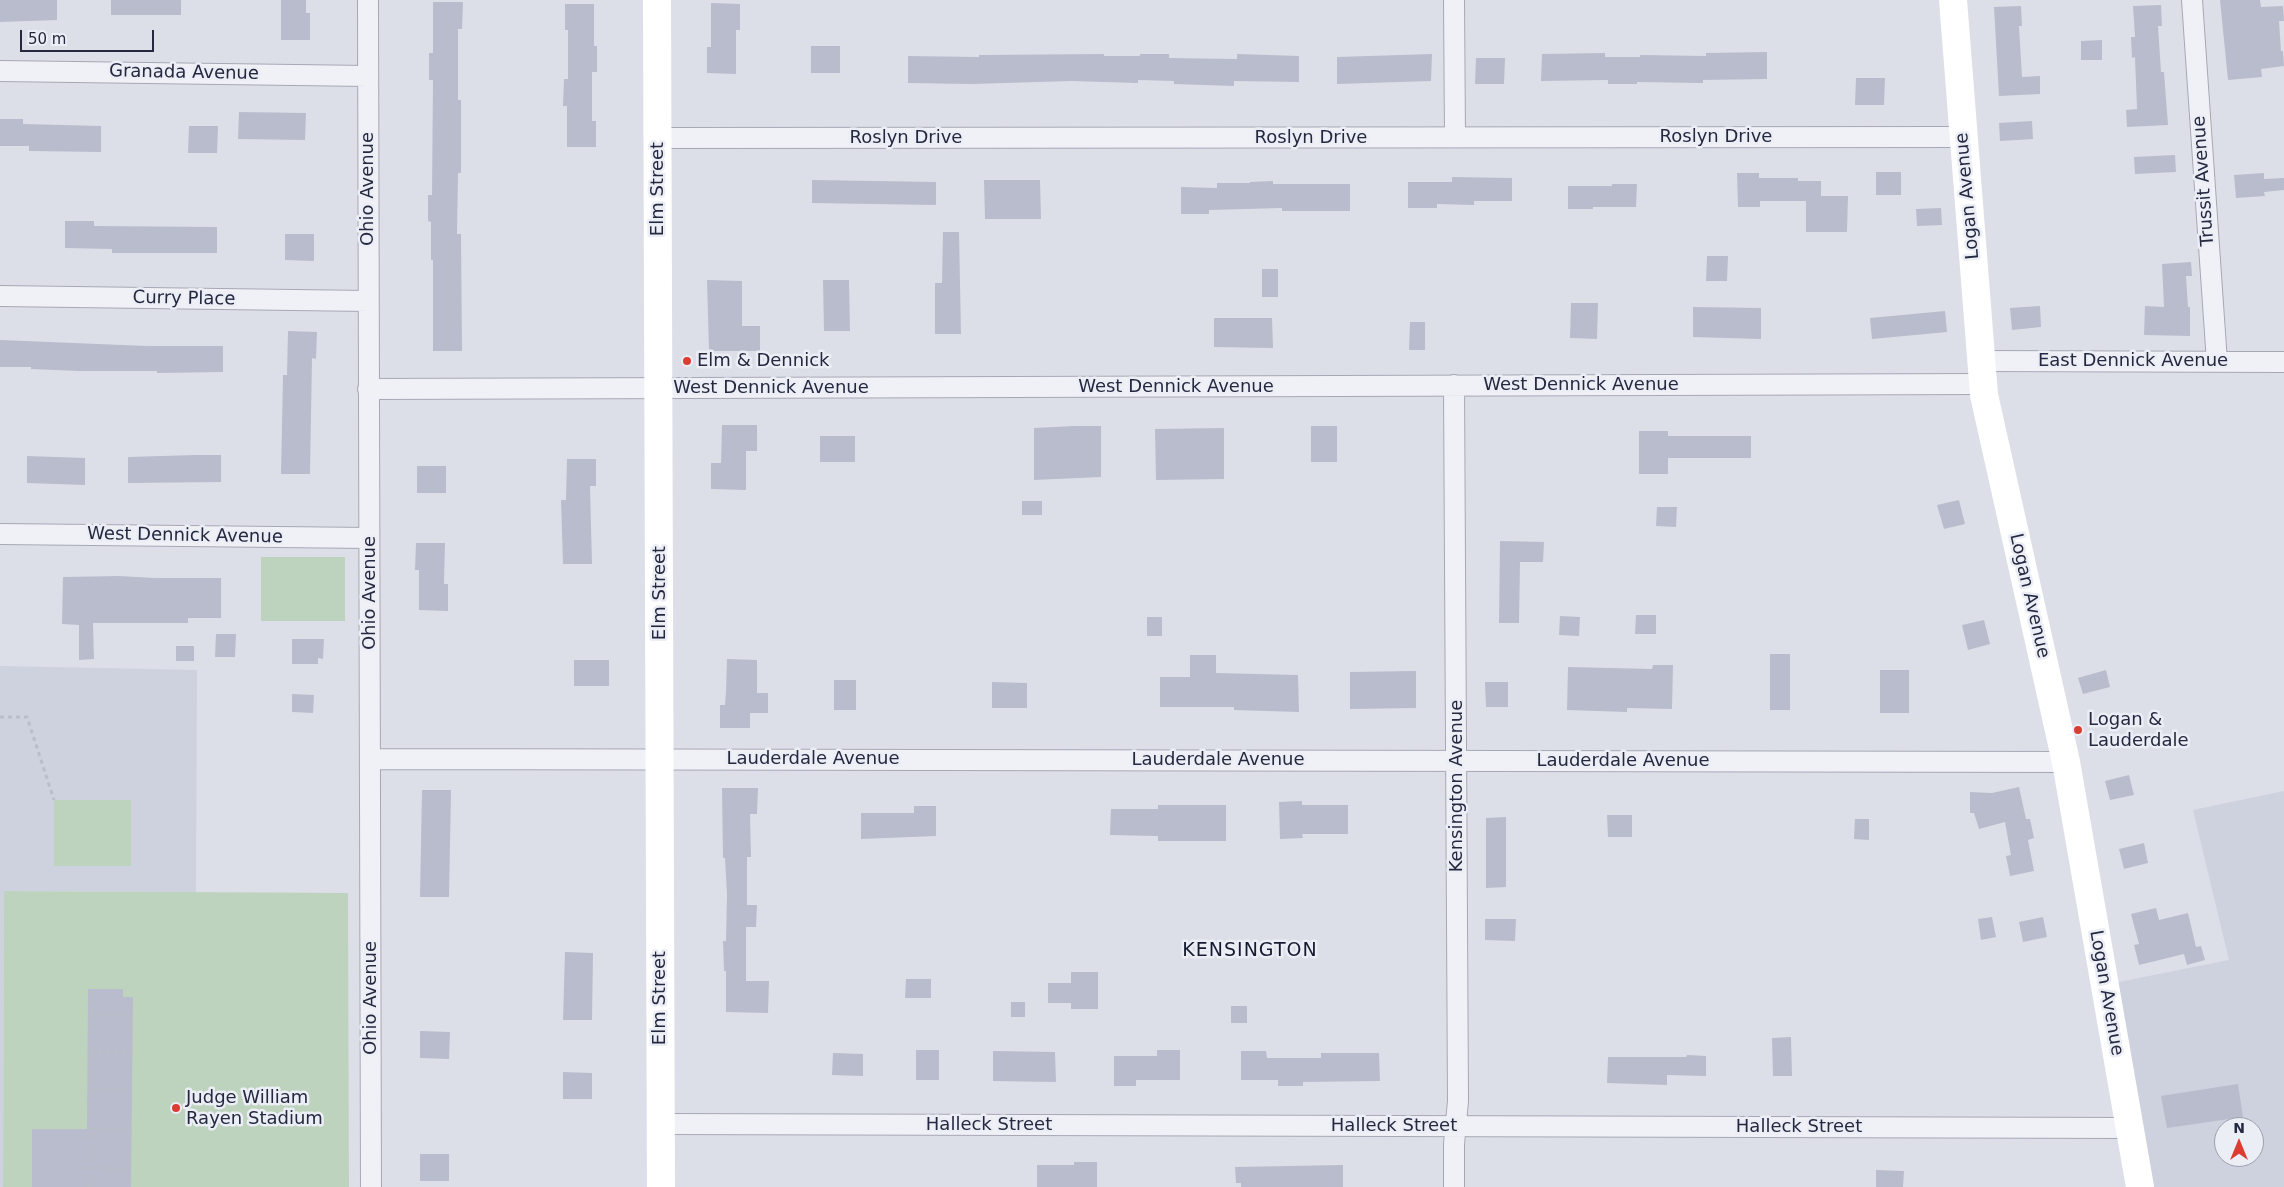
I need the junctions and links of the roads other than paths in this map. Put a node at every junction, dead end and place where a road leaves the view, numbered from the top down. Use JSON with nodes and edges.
{"nodes":[{"id":1,"x":368,"y":0,"type":"edge"},
{"id":2,"x":658,"y":0,"type":"edge"},
{"id":3,"x":1454,"y":0,"type":"edge"},
{"id":4,"x":1953,"y":0,"type":"edge"},
{"id":5,"x":2192,"y":0,"type":"edge"},
{"id":6,"x":0,"y":71,"type":"edge"},
{"id":7,"x":368,"y":76,"type":"junction"},
{"id":8,"x":1455,"y":137,"type":"junction"},
{"id":9,"x":1964,"y":137,"type":"junction"},
{"id":10,"x":658,"y":138,"type":"junction"},
{"id":11,"x":0,"y":296,"type":"edge"},
{"id":12,"x":368,"y":301,"type":"junction"},
{"id":13,"x":2216,"y":362,"type":"junction"},
{"id":14,"x":2284,"y":362,"type":"edge"},
{"id":15,"x":1982,"y":373,"type":"junction"},
{"id":16,"x":1454,"y":385,"type":"junction"},
{"id":17,"x":659,"y":388,"type":"junction"},
{"id":18,"x":368,"y":389,"type":"junction"},
{"id":19,"x":0,"y":534,"type":"edge"},
{"id":20,"x":370,"y":538,"type":"junction"},
{"id":21,"x":370,"y":759,"type":"junction"},
{"id":22,"x":660,"y":759,"type":"junction"},
{"id":23,"x":1456,"y":761,"type":"junction"},
{"id":24,"x":2066,"y":762,"type":"junction"},
{"id":25,"x":660,"y":1124,"type":"junction"},
{"id":26,"x":1455,"y":1126,"type":"junction"},
{"id":27,"x":2129,"y":1128,"type":"junction"},
{"id":28,"x":371,"y":1187,"type":"edge"},
{"id":29,"x":661,"y":1187,"type":"edge"},
{"id":30,"x":1454,"y":1187,"type":"edge"},
{"id":31,"x":2140,"y":1187,"type":"edge"}],
"edges":[{"from":1,"to":7,"type":"street","name":"Ohio Avenue"},
{"from":2,"to":10,"type":"street","name":"Elm Street"},
{"from":3,"to":8,"type":"street"},
{"from":4,"to":9,"type":"street","name":"Logan Avenue"},
{"from":5,"to":13,"type":"street","name":"Trussit Avenue"},
{"from":6,"to":7,"type":"street","name":"Granada Avenue"},
{"from":7,"to":12,"type":"street","name":"Ohio Avenue"},
{"from":8,"to":9,"type":"street","name":"Roslyn Drive"},
{"from":8,"to":10,"type":"street","name":"Roslyn Drive"},
{"from":9,"to":15,"type":"street","name":"Logan Avenue"},
{"from":10,"to":17,"type":"street","name":"Elm Street"},
{"from":11,"to":12,"type":"street","name":"Curry Place"},
{"from":12,"to":18,"type":"street","name":"Ohio Avenue"},
{"from":13,"to":14,"type":"street","name":"East Dennick Avenue"},
{"from":13,"to":15,"type":"street","name":"East Dennick Avenue"},
{"from":15,"to":16,"type":"street","name":"West Dennick Avenue"},
{"from":15,"to":24,"type":"street","name":"Logan Avenue"},
{"from":16,"to":17,"type":"street","name":"West Dennick Avenue"},
{"from":16,"to":23,"type":"street","name":"Kensington Avenue"},
{"from":17,"to":18,"type":"street","name":"West Dennick Avenue"},
{"from":17,"to":22,"type":"street","name":"Elm Street"},
{"from":18,"to":20,"type":"street","name":"Ohio Avenue"},
{"from":19,"to":20,"type":"street","name":"West Dennick Avenue"},
{"from":20,"to":21,"type":"street","name":"Ohio Avenue"},
{"from":21,"to":22,"type":"street","name":"Lauderdale Avenue"},
{"from":21,"to":28,"type":"street","name":"Ohio Avenue"},
{"from":22,"to":23,"type":"street","name":"Lauderdale Avenue"},
{"from":22,"to":25,"type":"street","name":"Elm Street"},
{"from":23,"to":24,"type":"street","name":"Lauderdale Avenue"},
{"from":23,"to":26,"type":"street","name":"Kensington Avenue"},
{"from":24,"to":27,"type":"street","name":"Logan Avenue"},
{"from":25,"to":26,"type":"street","name":"Halleck Street"},
{"from":25,"to":29,"type":"street","name":"Elm Street"},
{"from":26,"to":27,"type":"street","name":"Halleck Street"},
{"from":26,"to":30,"type":"street","name":"Kensington Avenue"},
{"from":27,"to":31,"type":"street","name":"Logan Avenue"}]}
